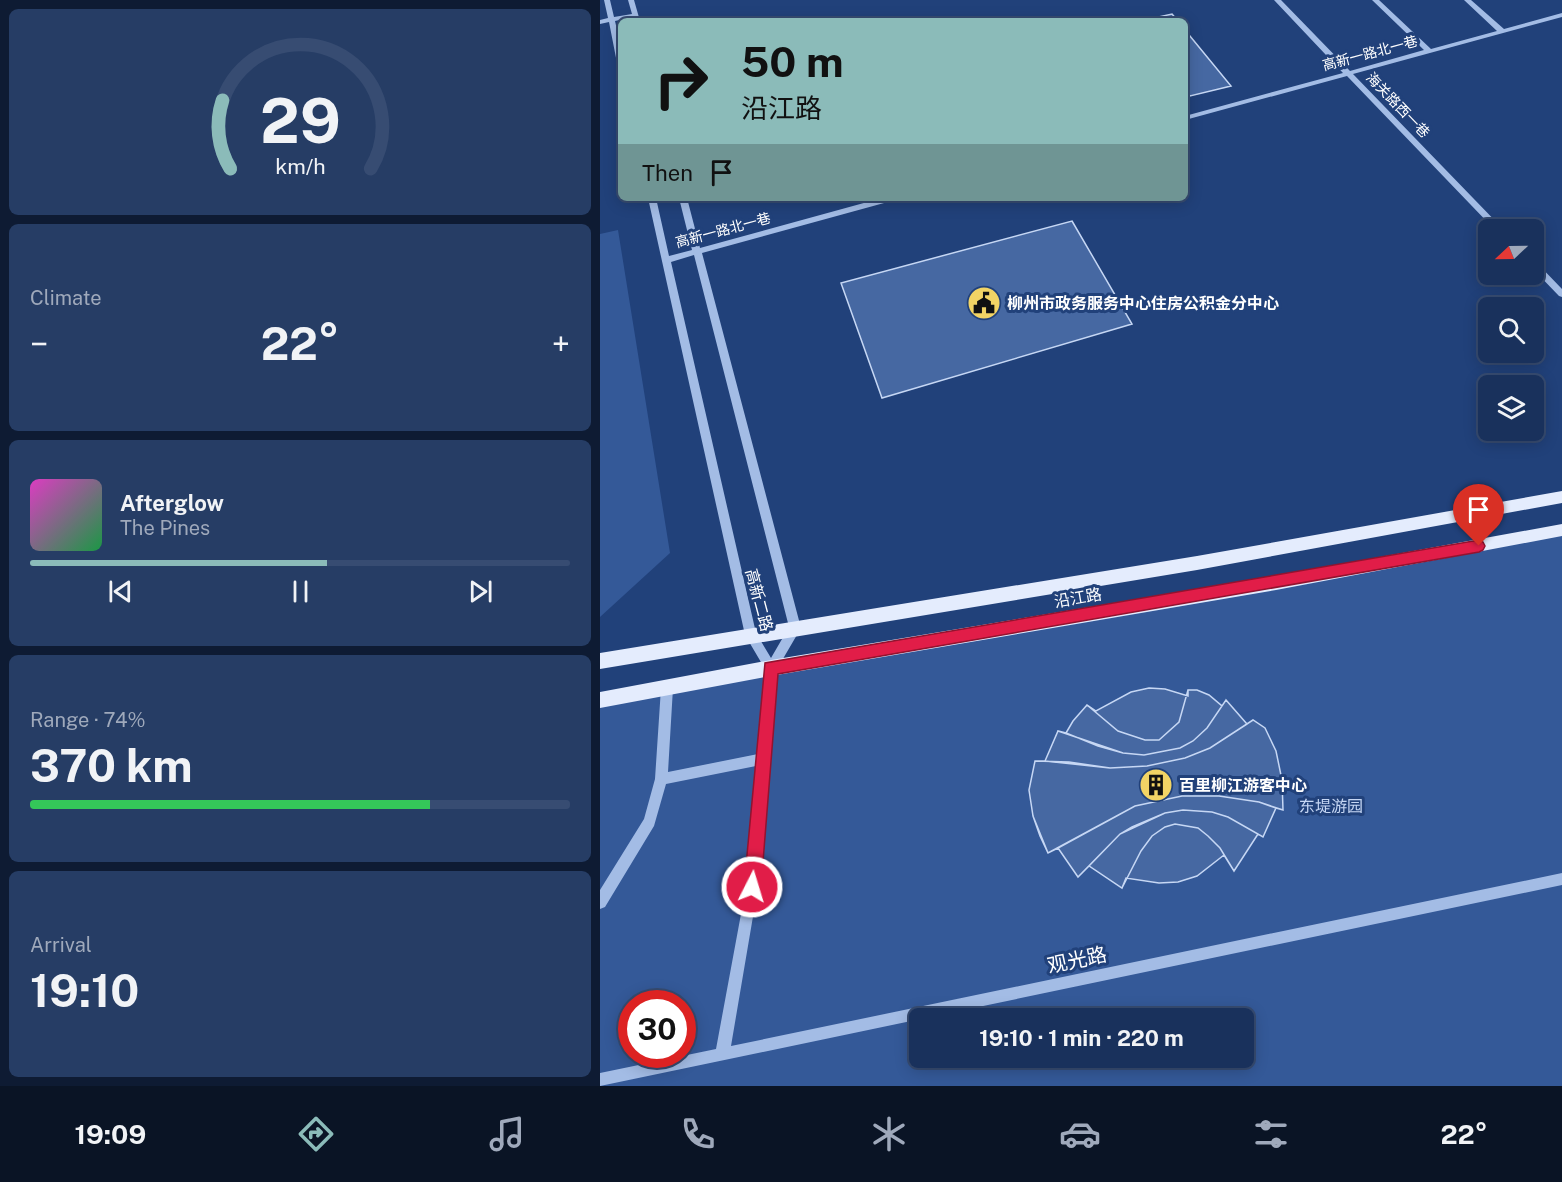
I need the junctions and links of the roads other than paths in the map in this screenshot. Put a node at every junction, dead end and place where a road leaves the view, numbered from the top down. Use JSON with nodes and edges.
{"nodes":[{"id":1,"x":607,"y":0,"type":"edge"},
{"id":2,"x":632,"y":0,"type":"edge"},
{"id":3,"x":1277,"y":0,"type":"edge"},
{"id":4,"x":1375,"y":0,"type":"edge"},
{"id":5,"x":1467,"y":0,"type":"edge"},
{"id":6,"x":1562,"y":15,"type":"edge"},
{"id":7,"x":636,"y":18,"type":"edge"},
{"id":8,"x":618,"y":19,"type":"edge"},
{"id":9,"x":611,"y":20,"type":"junction"},
{"id":10,"x":600,"y":22,"type":"edge"},
{"id":11,"x":1502,"y":31,"type":"junction"},
{"id":12,"x":618,"y":50,"type":"edge"},
{"id":13,"x":1429,"y":51,"type":"junction"},
{"id":14,"x":1349,"y":73,"type":"junction"},
{"id":15,"x":1188,"y":117,"type":"edge"},
{"id":16,"x":652,"y":201,"type":"edge"},
{"id":17,"x":684,"y":201,"type":"edge"},
{"id":18,"x":881,"y":201,"type":"edge"},
{"id":19,"x":1489,"y":219,"type":"edge"},
{"id":20,"x":697,"y":251,"type":"junction"},
{"id":21,"x":666,"y":260,"type":"junction"},
{"id":22,"x":1544,"y":275,"type":"edge"},
{"id":23,"x":1562,"y":294,"type":"edge"},
{"id":24,"x":1562,"y":497,"type":"edge"},
{"id":25,"x":1562,"y":530,"type":"edge"},
{"id":26,"x":795,"y":628,"type":"junction"},
{"id":27,"x":751,"y":636,"type":"junction"},
{"id":28,"x":600,"y":661,"type":"edge"},
{"id":29,"x":771,"y":668,"type":"junction"},
{"id":30,"x":667,"y":688,"type":"junction"},
{"id":31,"x":600,"y":700,"type":"edge"},
{"id":32,"x":764,"y":759,"type":"junction"},
{"id":33,"x":661,"y":779,"type":"junction"},
{"id":34,"x":1562,"y":879,"type":"edge"},
{"id":35,"x":600,"y":902,"type":"edge"},
{"id":36,"x":722,"y":1054,"type":"junction"},
{"id":37,"x":600,"y":1080,"type":"edge"}],
"edges":[{"from":1,"to":9,"type":"street"},
{"from":2,"to":7,"type":"street"},
{"from":3,"to":14,"type":"street","name":"海关路西一巷"},
{"from":4,"to":13,"type":"street"},
{"from":5,"to":11,"type":"street"},
{"from":6,"to":11,"type":"street","name":"高新一路北一巷"},
{"from":8,"to":9,"type":"street"},
{"from":9,"to":10,"type":"street"},
{"from":9,"to":12,"type":"street"},
{"from":11,"to":13,"type":"street","name":"高新一路北一巷"},
{"from":13,"to":14,"type":"street","name":"高新一路北一巷"},
{"from":14,"to":15,"type":"street","name":"高新一路北一巷"},
{"from":14,"to":19,"type":"street","name":"海关路西一巷"},
{"from":16,"to":21,"type":"street","name":"高新二路"},
{"from":17,"to":20,"type":"street","name":"高新二路"},
{"from":18,"to":20,"type":"street","name":"高新一路北一巷"},
{"from":20,"to":21,"type":"street","name":"高新一路北一巷"},
{"from":20,"to":26,"type":"street","name":"高新二路"},
{"from":21,"to":27,"type":"street","name":"高新二路"},
{"from":22,"to":23,"type":"street"},
{"from":24,"to":26,"type":"main road","name":"沿江路"},
{"from":25,"to":29,"type":"main road","name":"沿江路"},
{"from":26,"to":27,"type":"main road","name":"沿江路"},
{"from":26,"to":29,"type":"street","name":"高新二路"},
{"from":27,"to":28,"type":"main road","name":"沿江路"},
{"from":27,"to":29,"type":"street","name":"高新二路"},
{"from":29,"to":30,"type":"main road","name":"沿江路"},
{"from":29,"to":32,"type":"street"},
{"from":30,"to":31,"type":"main road","name":"沿江路"},
{"from":30,"to":33,"type":"street"},
{"from":32,"to":33,"type":"street"},
{"from":32,"to":36,"type":"street"},
{"from":33,"to":35,"type":"street"},
{"from":34,"to":36,"type":"street","name":"观光路"},
{"from":36,"to":37,"type":"street","name":"观光路"}]}
